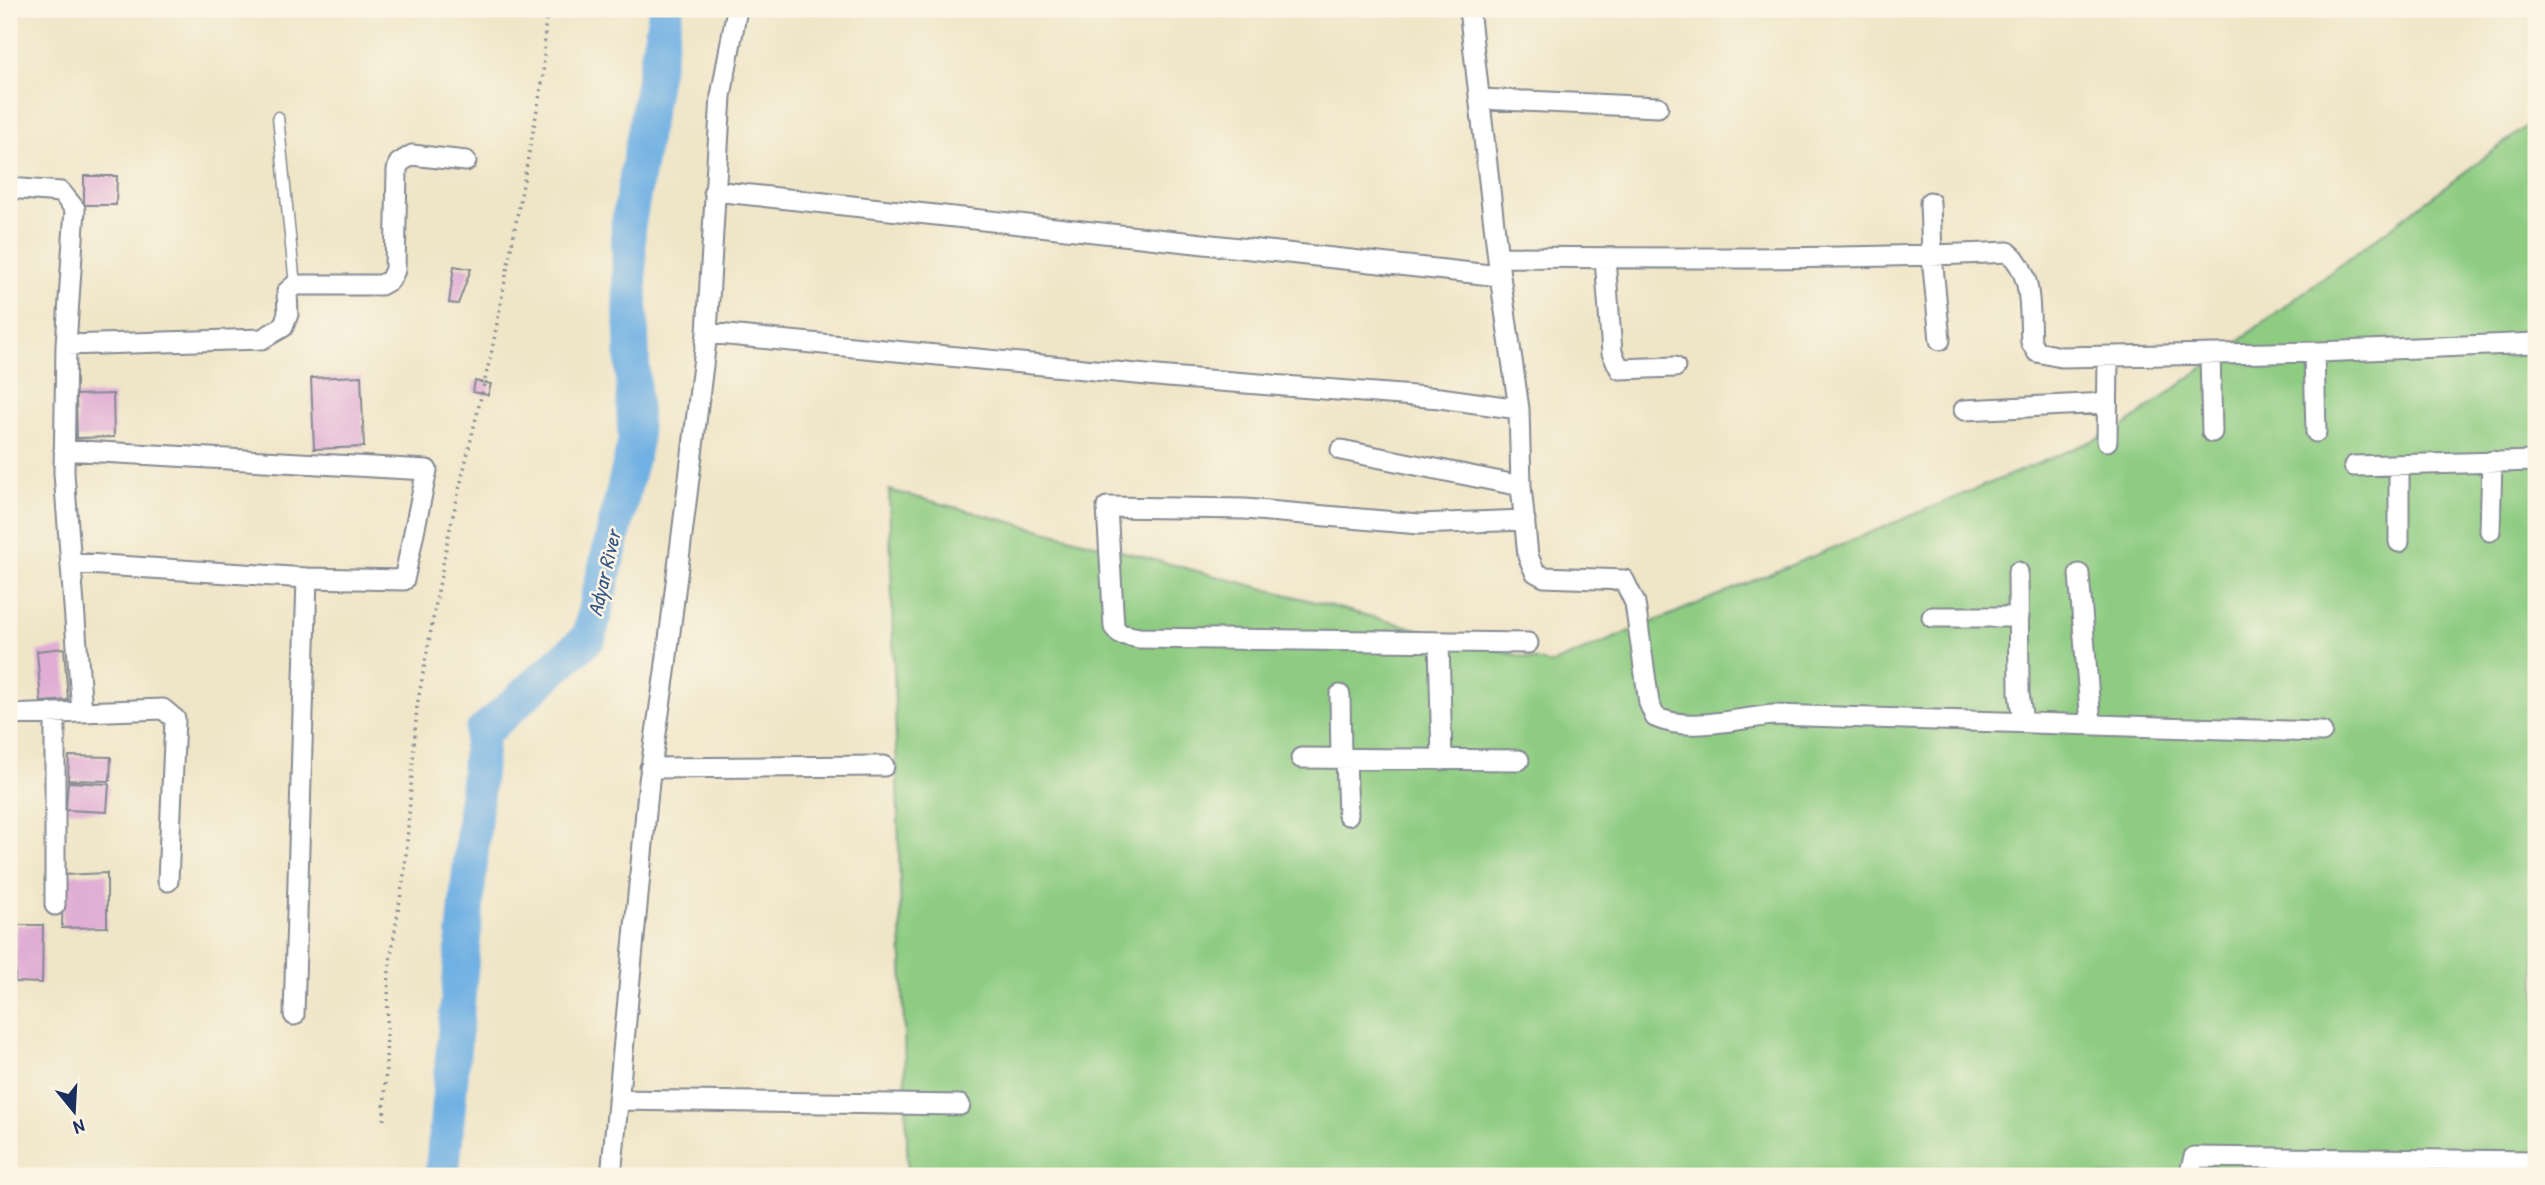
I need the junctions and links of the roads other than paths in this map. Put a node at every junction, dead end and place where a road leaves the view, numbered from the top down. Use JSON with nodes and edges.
{"nodes":[{"id":1,"x":737,"y":9,"type":"edge"},
{"id":2,"x":1469,"y":9,"type":"edge"},
{"id":3,"x":1480,"y":99,"type":"junction"},
{"id":4,"x":1658,"y":107,"type":"dead end"},
{"id":5,"x":278,"y":117,"type":"dead end"},
{"id":6,"x":466,"y":161,"type":"dead end"},
{"id":7,"x":9,"y":188,"type":"edge"},
{"id":8,"x":714,"y":191,"type":"junction"},
{"id":9,"x":1930,"y":202,"type":"dead end"},
{"id":10,"x":1932,"y":256,"type":"junction"},
{"id":11,"x":1605,"y":258,"type":"junction"},
{"id":12,"x":1500,"y":267,"type":"junction"},
{"id":13,"x":295,"y":285,"type":"junction"},
{"id":14,"x":706,"y":333,"type":"junction"},
{"id":15,"x":1940,"y":340,"type":"dead end"},
{"id":16,"x":2536,"y":343,"type":"edge"},
{"id":17,"x":66,"y":345,"type":"junction"},
{"id":18,"x":2314,"y":352,"type":"junction"},
{"id":19,"x":2210,"y":355,"type":"junction"},
{"id":20,"x":2108,"y":357,"type":"junction"},
{"id":21,"x":1675,"y":367,"type":"dead end"},
{"id":22,"x":2107,"y":403,"type":"junction"},
{"id":23,"x":1519,"y":409,"type":"junction"},
{"id":24,"x":1964,"y":410,"type":"dead end"},
{"id":25,"x":2212,"y":432,"type":"dead end"},
{"id":26,"x":2316,"y":432,"type":"dead end"},
{"id":27,"x":2107,"y":441,"type":"dead end"},
{"id":28,"x":64,"y":450,"type":"junction"},
{"id":29,"x":1341,"y":450,"type":"dead end"},
{"id":30,"x":2492,"y":461,"type":"junction"},
{"id":31,"x":2536,"y":461,"type":"edge"},
{"id":32,"x":2399,"y":465,"type":"junction"},
{"id":33,"x":2354,"y":466,"type":"dead end"},
{"id":34,"x":1521,"y":486,"type":"junction"},
{"id":35,"x":1525,"y":520,"type":"junction"},
{"id":36,"x":2490,"y":531,"type":"dead end"},
{"id":37,"x":2399,"y":542,"type":"dead end"},
{"id":38,"x":71,"y":563,"type":"junction"},
{"id":39,"x":2018,"y":572,"type":"dead end"},
{"id":40,"x":2079,"y":574,"type":"dead end"},
{"id":41,"x":307,"y":578,"type":"junction"},
{"id":42,"x":1932,"y":617,"type":"dead end"},
{"id":43,"x":2019,"y":617,"type":"junction"},
{"id":44,"x":1439,"y":642,"type":"junction"},
{"id":45,"x":1528,"y":643,"type":"dead end"},
{"id":46,"x":1340,"y":695,"type":"dead end"},
{"id":47,"x":82,"y":712,"type":"junction"},
{"id":48,"x":55,"y":713,"type":"junction"},
{"id":49,"x":9,"y":715,"type":"edge"},
{"id":50,"x":2023,"y":722,"type":"junction"},
{"id":51,"x":2091,"y":724,"type":"junction"},
{"id":52,"x":2322,"y":732,"type":"dead end"},
{"id":53,"x":1301,"y":758,"type":"dead end"},
{"id":54,"x":1343,"y":758,"type":"junction"},
{"id":55,"x":1442,"y":760,"type":"junction"},
{"id":56,"x":1519,"y":760,"type":"dead end"},
{"id":57,"x":884,"y":766,"type":"dead end"},
{"id":58,"x":650,"y":768,"type":"junction"},
{"id":59,"x":1348,"y":815,"type":"dead end"},
{"id":60,"x":168,"y":881,"type":"dead end"},
{"id":61,"x":55,"y":905,"type":"dead end"},
{"id":62,"x":294,"y":1015,"type":"dead end"},
{"id":63,"x":618,"y":1101,"type":"junction"},
{"id":64,"x":960,"y":1105,"type":"dead end"},
{"id":65,"x":2536,"y":1161,"type":"edge"},
{"id":66,"x":611,"y":1176,"type":"edge"},
{"id":67,"x":2189,"y":1176,"type":"edge"}],
"edges":[{"from":1,"to":8,"type":"street"},
{"from":2,"to":3,"type":"street"},
{"from":3,"to":4,"type":"street"},
{"from":3,"to":12,"type":"street"},
{"from":5,"to":13,"type":"lane"},
{"from":6,"to":13,"type":"street"},
{"from":7,"to":17,"type":"street"},
{"from":8,"to":12,"type":"street"},
{"from":8,"to":14,"type":"street"},
{"from":9,"to":10,"type":"street"},
{"from":10,"to":11,"type":"street"},
{"from":10,"to":15,"type":"street"},
{"from":10,"to":20,"type":"street"},
{"from":11,"to":12,"type":"street"},
{"from":11,"to":21,"type":"street"},
{"from":12,"to":23,"type":"street"},
{"from":13,"to":17,"type":"street"},
{"from":14,"to":23,"type":"street"},
{"from":14,"to":58,"type":"street"},
{"from":16,"to":18,"type":"street"},
{"from":17,"to":28,"type":"street"},
{"from":18,"to":19,"type":"street"},
{"from":18,"to":26,"type":"street"},
{"from":19,"to":20,"type":"street"},
{"from":19,"to":25,"type":"street"},
{"from":20,"to":22,"type":"street"},
{"from":22,"to":24,"type":"street"},
{"from":22,"to":27,"type":"street"},
{"from":23,"to":34,"type":"street"},
{"from":28,"to":38,"type":"street"},
{"from":28,"to":41,"type":"street"},
{"from":29,"to":34,"type":"street"},
{"from":30,"to":31,"type":"street"},
{"from":30,"to":32,"type":"street"},
{"from":30,"to":36,"type":"street"},
{"from":32,"to":33,"type":"street"},
{"from":32,"to":37,"type":"street"},
{"from":34,"to":35,"type":"street"},
{"from":35,"to":44,"type":"street"},
{"from":35,"to":50,"type":"street"},
{"from":38,"to":41,"type":"street"},
{"from":38,"to":47,"type":"street"},
{"from":39,"to":43,"type":"street"},
{"from":40,"to":51,"type":"street"},
{"from":41,"to":62,"type":"street"},
{"from":42,"to":43,"type":"street"},
{"from":43,"to":50,"type":"street"},
{"from":44,"to":45,"type":"street"},
{"from":44,"to":55,"type":"street"},
{"from":46,"to":54,"type":"street"},
{"from":47,"to":48,"type":"street"},
{"from":47,"to":60,"type":"street"},
{"from":48,"to":49,"type":"street"},
{"from":48,"to":61,"type":"street"},
{"from":50,"to":51,"type":"street"},
{"from":51,"to":52,"type":"street"},
{"from":53,"to":54,"type":"street"},
{"from":54,"to":55,"type":"street"},
{"from":54,"to":59,"type":"street"},
{"from":55,"to":56,"type":"street"},
{"from":57,"to":58,"type":"street"},
{"from":58,"to":63,"type":"street"},
{"from":63,"to":64,"type":"street"},
{"from":63,"to":66,"type":"street"},
{"from":65,"to":67,"type":"street"}]}
